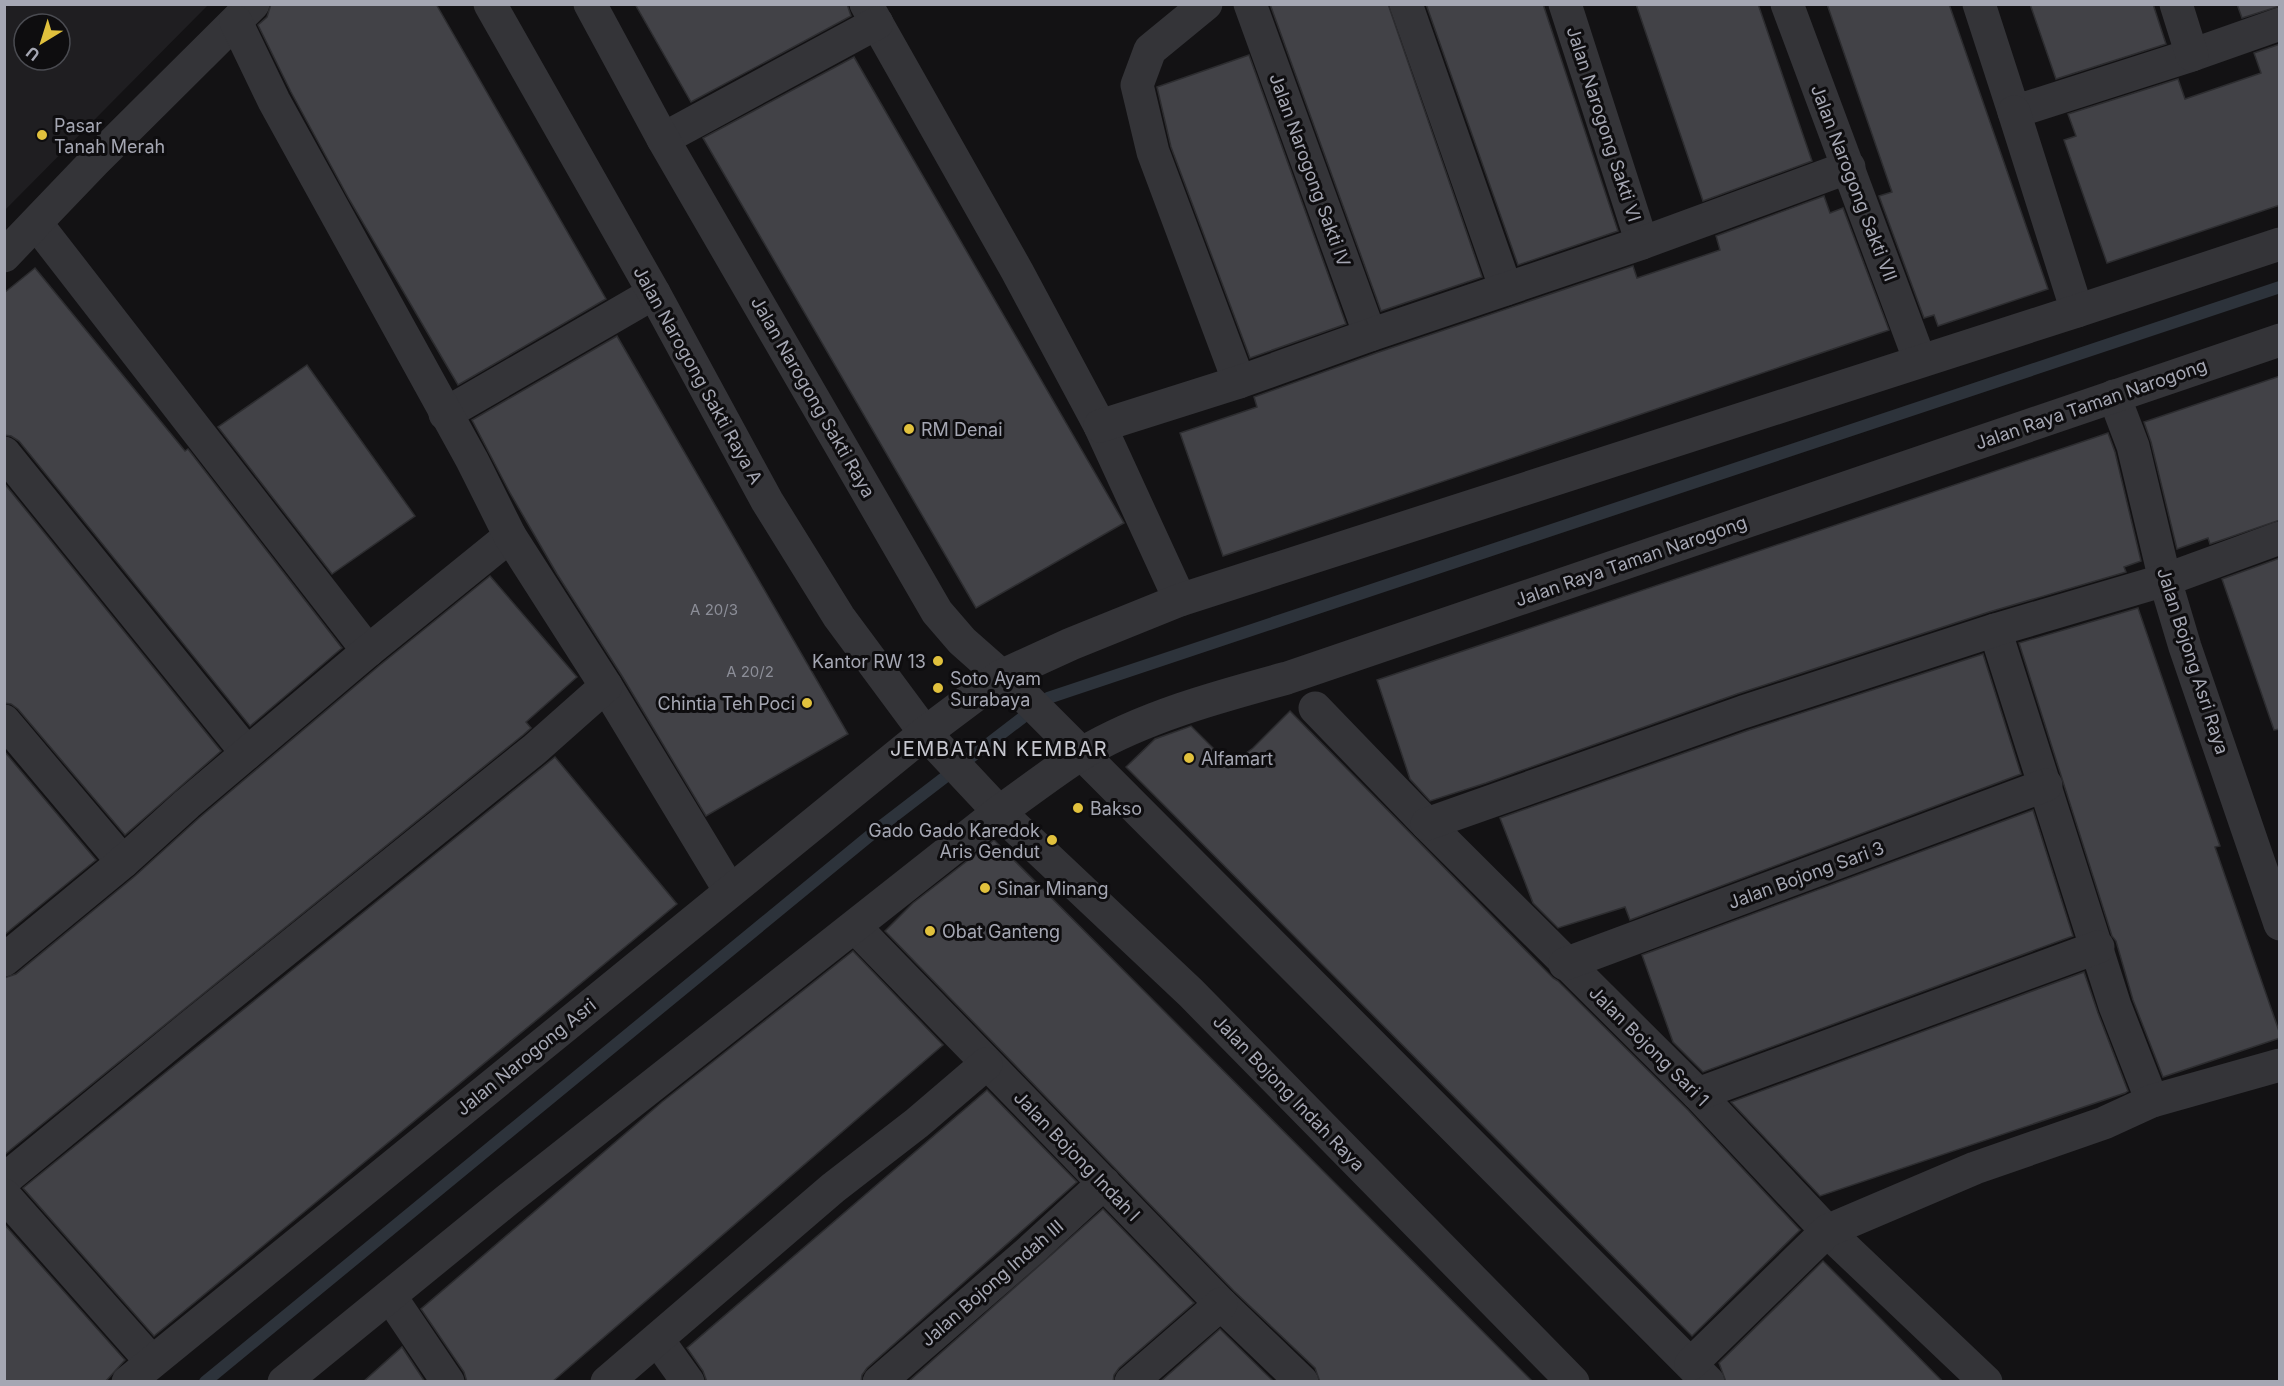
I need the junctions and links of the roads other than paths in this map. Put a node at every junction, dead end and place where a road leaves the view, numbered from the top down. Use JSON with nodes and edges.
{"nodes":[{"id":1,"x":490,"y":4,"type":"edge"},
{"id":2,"x":590,"y":4,"type":"edge"},
{"id":3,"x":1206,"y":4,"type":"edge"},
{"id":4,"x":1250,"y":4,"type":"edge"},
{"id":5,"x":1406,"y":4,"type":"edge"},
{"id":6,"x":1565,"y":4,"type":"edge"},
{"id":7,"x":1786,"y":4,"type":"edge"},
{"id":8,"x":1978,"y":4,"type":"edge"},
{"id":9,"x":2176,"y":4,"type":"edge"},
{"id":10,"x":244,"y":13,"type":"edge"},
{"id":11,"x":871,"y":14,"type":"edge"},
{"id":12,"x":2280,"y":24,"type":"edge"},
{"id":13,"x":2192,"y":55,"type":"junction"},
{"id":14,"x":2013,"y":112,"type":"junction"},
{"id":15,"x":663,"y":139,"type":"junction"},
{"id":16,"x":1849,"y":167,"type":"junction"},
{"id":17,"x":36,"y":223,"type":"junction"},
{"id":18,"x":1642,"y":243,"type":"junction"},
{"id":19,"x":2280,"y":243,"type":"edge"},
{"id":20,"x":4,"y":256,"type":"edge"},
{"id":21,"x":1506,"y":289,"type":"junction"},
{"id":22,"x":654,"y":292,"type":"junction"},
{"id":23,"x":2077,"y":311,"type":"junction"},
{"id":24,"x":1370,"y":335,"type":"junction"},
{"id":25,"x":2280,"y":340,"type":"edge"},
{"id":26,"x":1920,"y":361,"type":"junction"},
{"id":27,"x":1239,"y":382,"type":"junction"},
{"id":28,"x":2114,"y":396,"type":"junction"},
{"id":29,"x":445,"y":414,"type":"junction"},
{"id":30,"x":1100,"y":426,"type":"junction"},
{"id":31,"x":4,"y":453,"type":"edge"},
{"id":32,"x":510,"y":536,"type":"junction"},
{"id":33,"x":2280,"y":538,"type":"edge"},
{"id":34,"x":2165,"y":580,"type":"junction"},
{"id":35,"x":1180,"y":600,"type":"junction"},
{"id":36,"x":1995,"y":630,"type":"junction"},
{"id":37,"x":368,"y":651,"type":"junction"},
{"id":38,"x":606,"y":686,"type":"junction"},
{"id":39,"x":1012,"y":686,"type":"junction"},
{"id":40,"x":1315,"y":708,"type":"dead end"},
{"id":41,"x":4,"y":721,"type":"edge"},
{"id":42,"x":934,"y":744,"type":"junction"},
{"id":43,"x":1071,"y":744,"type":"junction"},
{"id":44,"x":247,"y":753,"type":"junction"},
{"id":45,"x":2046,"y":785,"type":"junction"},
{"id":46,"x":990,"y":803,"type":"junction"},
{"id":47,"x":1427,"y":824,"type":"junction"},
{"id":48,"x":123,"y":862,"type":"junction"},
{"id":49,"x":730,"y":891,"type":"junction"},
{"id":50,"x":2280,"y":924,"type":"edge"},
{"id":51,"x":855,"y":927,"type":"junction"},
{"id":52,"x":2098,"y":947,"type":"junction"},
{"id":53,"x":4,"y":960,"type":"edge"},
{"id":54,"x":1565,"y":964,"type":"junction"},
{"id":55,"x":987,"y":1064,"type":"junction"},
{"id":56,"x":2280,"y":1065,"type":"edge"},
{"id":57,"x":1698,"y":1094,"type":"junction"},
{"id":58,"x":2152,"y":1101,"type":"junction"},
{"id":59,"x":4,"y":1180,"type":"edge"},
{"id":60,"x":1104,"y":1183,"type":"junction"},
{"id":61,"x":4,"y":1195,"type":"edge"},
{"id":62,"x":1827,"y":1231,"type":"junction"},
{"id":63,"x":390,"y":1296,"type":"junction"},
{"id":64,"x":1221,"y":1304,"type":"junction"},
{"id":65,"x":658,"y":1340,"type":"junction"},
{"id":66,"x":140,"y":1372,"type":"edge"},
{"id":67,"x":1700,"y":1373,"type":"edge"},
{"id":68,"x":284,"y":1382,"type":"edge"},
{"id":69,"x":448,"y":1382,"type":"edge"},
{"id":70,"x":607,"y":1382,"type":"edge"},
{"id":71,"x":688,"y":1382,"type":"edge"},
{"id":72,"x":879,"y":1382,"type":"edge"},
{"id":73,"x":1131,"y":1382,"type":"edge"},
{"id":74,"x":1302,"y":1382,"type":"edge"},
{"id":75,"x":1573,"y":1382,"type":"edge"},
{"id":76,"x":1986,"y":1382,"type":"edge"}],
"edges":[{"from":1,"to":22,"type":"street","name":"Jalan Narogong Sakti Raya A"},
{"from":2,"to":15,"type":"street","name":"Jalan Narogong Sakti Raya"},
{"from":3,"to":27,"type":"street"},
{"from":4,"to":24,"type":"street","name":"Jalan Narogong Sakti IV"},
{"from":5,"to":21,"type":"street"},
{"from":6,"to":18,"type":"street","name":"Jalan Narogong Sakti VI"},
{"from":7,"to":16,"type":"street","name":"Jalan Narogong Sakti VII"},
{"from":8,"to":14,"type":"street"},
{"from":9,"to":13,"type":"street"},
{"from":10,"to":17,"type":"street"},
{"from":10,"to":29,"type":"street"},
{"from":11,"to":15,"type":"street"},
{"from":11,"to":30,"type":"street"},
{"from":12,"to":13,"type":"street"},
{"from":13,"to":14,"type":"street"},
{"from":14,"to":23,"type":"street"},
{"from":15,"to":39,"type":"street","name":"Jalan Narogong Sakti Raya"},
{"from":16,"to":18,"type":"street"},
{"from":16,"to":26,"type":"street","name":"Jalan Narogong Sakti VII"},
{"from":17,"to":20,"type":"street"},
{"from":17,"to":37,"type":"street"},
{"from":18,"to":21,"type":"street"},
{"from":19,"to":23,"type":"street"},
{"from":21,"to":24,"type":"street"},
{"from":22,"to":29,"type":"street"},
{"from":22,"to":42,"type":"street","name":"Jalan Narogong Sakti Raya A"},
{"from":23,"to":26,"type":"street"},
{"from":24,"to":27,"type":"street"},
{"from":25,"to":28,"type":"street","name":"Jalan Raya Taman Narogong"},
{"from":26,"to":35,"type":"street"},
{"from":27,"to":30,"type":"street"},
{"from":28,"to":34,"type":"street","name":"Jalan Bojong Asri Raya"},
{"from":28,"to":43,"type":"street","name":"Jalan Raya Taman Narogong"},
{"from":29,"to":32,"type":"street"},
{"from":30,"to":35,"type":"street"},
{"from":31,"to":44,"type":"street"},
{"from":32,"to":37,"type":"street"},
{"from":32,"to":38,"type":"street"},
{"from":33,"to":34,"type":"street"},
{"from":34,"to":36,"type":"street"},
{"from":34,"to":50,"type":"street","name":"Jalan Bojong Asri Raya"},
{"from":35,"to":39,"type":"street"},
{"from":36,"to":45,"type":"street"},
{"from":36,"to":47,"type":"street"},
{"from":37,"to":44,"type":"street"},
{"from":38,"to":49,"type":"street"},
{"from":38,"to":59,"type":"street"},
{"from":39,"to":42,"type":"street","name":"Jalan Narogong Asri"},
{"from":39,"to":43,"type":"street","name":"Jalan Narogong Sakti Raya"},
{"from":40,"to":47,"type":"street","name":"Jalan Bojong Sari 1"},
{"from":41,"to":48,"type":"street"},
{"from":42,"to":46,"type":"street"},
{"from":42,"to":49,"type":"street","name":"Jalan Narogong Asri"},
{"from":43,"to":46,"type":"street","name":"Jalan Raya Taman Narogong"},
{"from":43,"to":67,"type":"street","name":"Jalan Narogong Sakti Raya"},
{"from":44,"to":48,"type":"street"},
{"from":45,"to":52,"type":"street"},
{"from":45,"to":54,"type":"street","name":"Jalan Bojong Sari 3"},
{"from":46,"to":51,"type":"street"},
{"from":46,"to":75,"type":"street","name":"Jalan Bojong Indah Raya"},
{"from":47,"to":54,"type":"street","name":"Jalan Bojong Sari 1"},
{"from":48,"to":53,"type":"street"},
{"from":49,"to":66,"type":"street","name":"Jalan Narogong Asri"},
{"from":51,"to":55,"type":"street","name":"Jalan Bojong Indah I"},
{"from":51,"to":63,"type":"street"},
{"from":52,"to":57,"type":"street"},
{"from":52,"to":58,"type":"street"},
{"from":54,"to":57,"type":"street","name":"Jalan Bojong Sari 1"},
{"from":55,"to":60,"type":"street","name":"Jalan Bojong Indah I"},
{"from":55,"to":65,"type":"street"},
{"from":56,"to":58,"type":"street"},
{"from":57,"to":62,"type":"street","name":"Jalan Bojong Sari 1"},
{"from":58,"to":62,"type":"street"},
{"from":60,"to":64,"type":"street","name":"Jalan Bojong Indah I"},
{"from":60,"to":72,"type":"street","name":"Jalan Bojong Indah III"},
{"from":61,"to":66,"type":"street"},
{"from":62,"to":67,"type":"street"},
{"from":62,"to":76,"type":"street","name":"Jalan Bojong Sari 1"},
{"from":63,"to":68,"type":"street"},
{"from":63,"to":69,"type":"street"},
{"from":64,"to":73,"type":"street"},
{"from":64,"to":74,"type":"street","name":"Jalan Bojong Indah I"},
{"from":65,"to":70,"type":"street"},
{"from":65,"to":71,"type":"street"}]}
